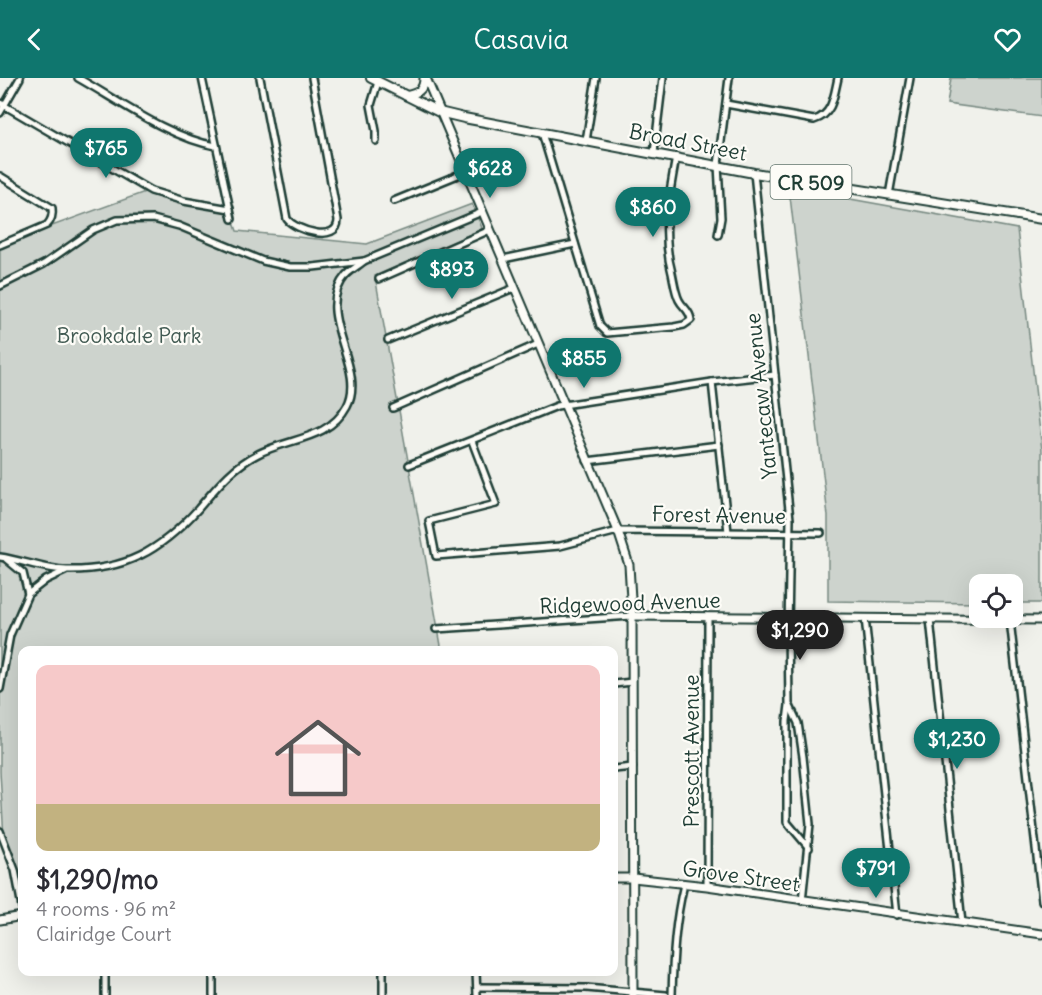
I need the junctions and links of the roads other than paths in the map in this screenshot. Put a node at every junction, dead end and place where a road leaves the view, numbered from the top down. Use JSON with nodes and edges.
{"nodes":[{"id":1,"x":20,"y":78,"type":"edge"},
{"id":2,"x":78,"y":78,"type":"edge"},
{"id":3,"x":202,"y":78,"type":"edge"},
{"id":4,"x":260,"y":78,"type":"edge"},
{"id":5,"x":312,"y":78,"type":"edge"},
{"id":6,"x":425,"y":78,"type":"edge"},
{"id":7,"x":596,"y":78,"type":"edge"},
{"id":8,"x":663,"y":78,"type":"edge"},
{"id":9,"x":729,"y":78,"type":"edge"},
{"id":10,"x":838,"y":78,"type":"edge"},
{"id":11,"x":910,"y":78,"type":"edge"},
{"id":12,"x":374,"y":80,"type":"edge"},
{"id":13,"x":406,"y":96,"type":"junction"},
{"id":14,"x":726,"y":104,"type":"junction"},
{"id":15,"x":2,"y":105,"type":"edge"},
{"id":16,"x":439,"y":112,"type":"junction"},
{"id":17,"x":0,"y":113,"type":"edge"},
{"id":18,"x":542,"y":133,"type":"junction"},
{"id":19,"x":376,"y":141,"type":"dead end"},
{"id":20,"x":586,"y":141,"type":"junction"},
{"id":21,"x":216,"y":146,"type":"junction"},
{"id":22,"x":654,"y":153,"type":"junction"},
{"id":23,"x":676,"y":157,"type":"junction"},
{"id":24,"x":718,"y":165,"type":"junction"},
{"id":25,"x":465,"y":172,"type":"junction"},
{"id":26,"x":754,"y":172,"type":"junction"},
{"id":27,"x":0,"y":176,"type":"edge"},
{"id":28,"x":889,"y":195,"type":"junction"},
{"id":29,"x":394,"y":201,"type":"dead end"},
{"id":30,"x":230,"y":209,"type":"junction"},
{"id":31,"x":482,"y":212,"type":"junction"},
{"id":32,"x":232,"y":219,"type":"dead end"},
{"id":33,"x":1042,"y":219,"type":"edge"},
{"id":34,"x":490,"y":230,"type":"junction"},
{"id":35,"x":718,"y":235,"type":"dead end"},
{"id":36,"x":575,"y":244,"type":"junction"},
{"id":37,"x":0,"y":246,"type":"edge"},
{"id":38,"x":502,"y":259,"type":"junction"},
{"id":39,"x":364,"y":261,"type":"junction"},
{"id":40,"x":379,"y":279,"type":"dead end"},
{"id":41,"x":0,"y":286,"type":"edge"},
{"id":42,"x":514,"y":288,"type":"junction"},
{"id":43,"x":388,"y":340,"type":"dead end"},
{"id":44,"x":538,"y":344,"type":"junction"},
{"id":45,"x":775,"y":375,"type":"junction"},
{"id":46,"x":712,"y":382,"type":"junction"},
{"id":47,"x":564,"y":404,"type":"junction"},
{"id":48,"x":393,"y":408,"type":"dead end"},
{"id":49,"x":472,"y":441,"type":"junction"},
{"id":50,"x":719,"y":445,"type":"junction"},
{"id":51,"x":587,"y":461,"type":"junction"},
{"id":52,"x":409,"y":465,"type":"dead end"},
{"id":53,"x":618,"y":531,"type":"junction"},
{"id":54,"x":728,"y":532,"type":"junction"},
{"id":55,"x":791,"y":532,"type":"junction"},
{"id":56,"x":821,"y":533,"type":"dead end"},
{"id":57,"x":2,"y":557,"type":"edge"},
{"id":58,"x":65,"y":571,"type":"junction"},
{"id":59,"x":28,"y":594,"type":"junction"},
{"id":60,"x":632,"y":616,"type":"junction"},
{"id":61,"x":708,"y":617,"type":"junction"},
{"id":62,"x":788,"y":617,"type":"junction"},
{"id":63,"x":865,"y":618,"type":"junction"},
{"id":64,"x":930,"y":619,"type":"junction"},
{"id":65,"x":969,"y":619,"type":"edge"},
{"id":66,"x":1023,"y":620,"type":"edge"},
{"id":67,"x":1042,"y":620,"type":"edge"},
{"id":68,"x":1011,"y":628,"type":"edge"},
{"id":69,"x":436,"y":629,"type":"dead end"},
{"id":70,"x":632,"y":682,"type":"junction"},
{"id":71,"x":618,"y":684,"type":"edge"},
{"id":72,"x":0,"y":689,"type":"edge"},
{"id":73,"x":789,"y":705,"type":"junction"},
{"id":74,"x":633,"y":767,"type":"junction"},
{"id":75,"x":618,"y":769,"type":"edge"},
{"id":76,"x":810,"y":824,"type":"junction"},
{"id":77,"x":794,"y":830,"type":"junction"},
{"id":78,"x":0,"y":831,"type":"edge"},
{"id":79,"x":809,"y":848,"type":"junction"},
{"id":80,"x":618,"y":878,"type":"edge"},
{"id":81,"x":633,"y":878,"type":"junction"},
{"id":82,"x":684,"y":884,"type":"junction"},
{"id":83,"x":18,"y":886,"type":"edge"},
{"id":84,"x":707,"y":886,"type":"junction"},
{"id":85,"x":802,"y":901,"type":"junction"},
{"id":86,"x":1042,"y":901,"type":"edge"},
{"id":87,"x":897,"y":915,"type":"junction"},
{"id":88,"x":18,"y":917,"type":"edge"},
{"id":89,"x":0,"y":920,"type":"edge"},
{"id":90,"x":962,"y":923,"type":"junction"},
{"id":91,"x":1042,"y":934,"type":"edge"},
{"id":92,"x":105,"y":976,"type":"edge"},
{"id":93,"x":213,"y":976,"type":"edge"},
{"id":94,"x":383,"y":976,"type":"edge"},
{"id":95,"x":477,"y":976,"type":"edge"},
{"id":96,"x":477,"y":987,"type":"junction"},
{"id":97,"x":633,"y":993,"type":"edge"},
{"id":98,"x":105,"y":995,"type":"edge"},
{"id":99,"x":215,"y":995,"type":"edge"},
{"id":100,"x":383,"y":995,"type":"edge"},
{"id":101,"x":477,"y":995,"type":"edge"},
{"id":102,"x":666,"y":995,"type":"edge"},
{"id":103,"x":672,"y":995,"type":"edge"}],
"edges":[{"from":1,"to":15,"type":"street"},
{"from":2,"to":21,"type":"street"},
{"from":3,"to":21,"type":"street"},
{"from":4,"to":5,"type":"street"},
{"from":6,"to":13,"type":"main road"},
{"from":6,"to":16,"type":"main road"},
{"from":7,"to":20,"type":"street"},
{"from":8,"to":22,"type":"street"},
{"from":9,"to":14,"type":"street"},
{"from":10,"to":14,"type":"street"},
{"from":11,"to":28,"type":"street"},
{"from":12,"to":13,"type":"main road","name":"Broad Street","number":"CR 509"},
{"from":12,"to":19,"type":"street"},
{"from":13,"to":16,"type":"main road","name":"Broad Street","number":"CR 509"},
{"from":14,"to":24,"type":"street"},
{"from":15,"to":17,"type":"street"},
{"from":15,"to":30,"type":"street"},
{"from":16,"to":18,"type":"main road","name":"Broad Street","number":"CR 509"},
{"from":16,"to":25,"type":"main road"},
{"from":18,"to":20,"type":"main road","name":"Broad Street","number":"CR 509"},
{"from":18,"to":36,"type":"street"},
{"from":20,"to":22,"type":"main road","name":"Broad Street","number":"CR 509"},
{"from":21,"to":30,"type":"street"},
{"from":22,"to":23,"type":"main road","name":"Broad Street","number":"CR 509"},
{"from":23,"to":24,"type":"main road","name":"Broad Street","number":"CR 509"},
{"from":23,"to":36,"type":"street"},
{"from":24,"to":26,"type":"main road","name":"Broad Street","number":"CR 509"},
{"from":24,"to":35,"type":"street"},
{"from":25,"to":29,"type":"street"},
{"from":25,"to":31,"type":"main road"},
{"from":26,"to":28,"type":"main road","name":"Broad Street","number":"CR 509"},
{"from":26,"to":45,"type":"street","name":"Yantecaw Avenue"},
{"from":27,"to":37,"type":"street"},
{"from":28,"to":33,"type":"main road","name":"Broad Street","number":"CR 509"},
{"from":30,"to":32,"type":"street"},
{"from":31,"to":34,"type":"main road"},
{"from":31,"to":39,"type":"street"},
{"from":34,"to":38,"type":"main road"},
{"from":34,"to":40,"type":"street"},
{"from":36,"to":38,"type":"street"},
{"from":38,"to":42,"type":"main road"},
{"from":39,"to":41,"type":"street"},
{"from":39,"to":58,"type":"street"},
{"from":42,"to":43,"type":"street"},
{"from":42,"to":44,"type":"main road"},
{"from":44,"to":47,"type":"main road"},
{"from":44,"to":48,"type":"street"},
{"from":45,"to":46,"type":"street"},
{"from":45,"to":55,"type":"street","name":"Yantecaw Avenue"},
{"from":46,"to":47,"type":"street"},
{"from":46,"to":50,"type":"street"},
{"from":47,"to":49,"type":"street"},
{"from":47,"to":51,"type":"main road"},
{"from":49,"to":52,"type":"street"},
{"from":49,"to":53,"type":"street","name":"Forest Avenue"},
{"from":50,"to":51,"type":"street"},
{"from":50,"to":54,"type":"street"},
{"from":51,"to":53,"type":"main road"},
{"from":53,"to":54,"type":"street","name":"Forest Avenue"},
{"from":53,"to":60,"type":"main road"},
{"from":54,"to":55,"type":"street","name":"Forest Avenue"},
{"from":55,"to":56,"type":"street","name":"Forest Avenue"},
{"from":55,"to":62,"type":"street","name":"Yantecaw Avenue"},
{"from":57,"to":58,"type":"street"},
{"from":57,"to":59,"type":"street"},
{"from":58,"to":59,"type":"street"},
{"from":59,"to":72,"type":"street"},
{"from":60,"to":61,"type":"main road","name":"Ridgewood Avenue"},
{"from":60,"to":69,"type":"street","name":"Ridgewood Avenue"},
{"from":60,"to":70,"type":"main road"},
{"from":61,"to":62,"type":"main road","name":"Ridgewood Avenue"},
{"from":61,"to":84,"type":"street","name":"Prescott Avenue"},
{"from":62,"to":63,"type":"main road","name":"Ridgewood Avenue"},
{"from":62,"to":73,"type":"street","name":"Yantecaw Avenue"},
{"from":63,"to":64,"type":"main road","name":"Ridgewood Avenue"},
{"from":63,"to":87,"type":"street"},
{"from":64,"to":65,"type":"main road","name":"Ridgewood Avenue"},
{"from":64,"to":90,"type":"street"},
{"from":66,"to":67,"type":"main road","name":"Ridgewood Avenue"},
{"from":68,"to":86,"type":"street"},
{"from":70,"to":71,"type":"street"},
{"from":70,"to":74,"type":"main road"},
{"from":73,"to":76,"type":"street"},
{"from":73,"to":77,"type":"street","name":"Yantecaw Avenue"},
{"from":74,"to":75,"type":"street"},
{"from":74,"to":81,"type":"main road"},
{"from":76,"to":77,"type":"street"},
{"from":76,"to":79,"type":"street"},
{"from":77,"to":79,"type":"street"},
{"from":78,"to":83,"type":"street"},
{"from":79,"to":85,"type":"street"},
{"from":80,"to":81,"type":"main road","name":"Grove Street"},
{"from":81,"to":82,"type":"main road","name":"Grove Street"},
{"from":81,"to":97,"type":"main road"},
{"from":82,"to":84,"type":"main road","name":"Grove Street"},
{"from":82,"to":103,"type":"street"},
{"from":84,"to":85,"type":"main road","name":"Grove Street"},
{"from":85,"to":87,"type":"main road","name":"Grove Street"},
{"from":87,"to":90,"type":"main road","name":"Grove Street"},
{"from":88,"to":89,"type":"main road"},
{"from":90,"to":91,"type":"main road","name":"Grove Street"},
{"from":92,"to":98,"type":"street"},
{"from":93,"to":99,"type":"street"},
{"from":94,"to":100,"type":"street"},
{"from":95,"to":96,"type":"street"},
{"from":96,"to":97,"type":"street"},
{"from":96,"to":101,"type":"street"},
{"from":97,"to":102,"type":"street"}]}
